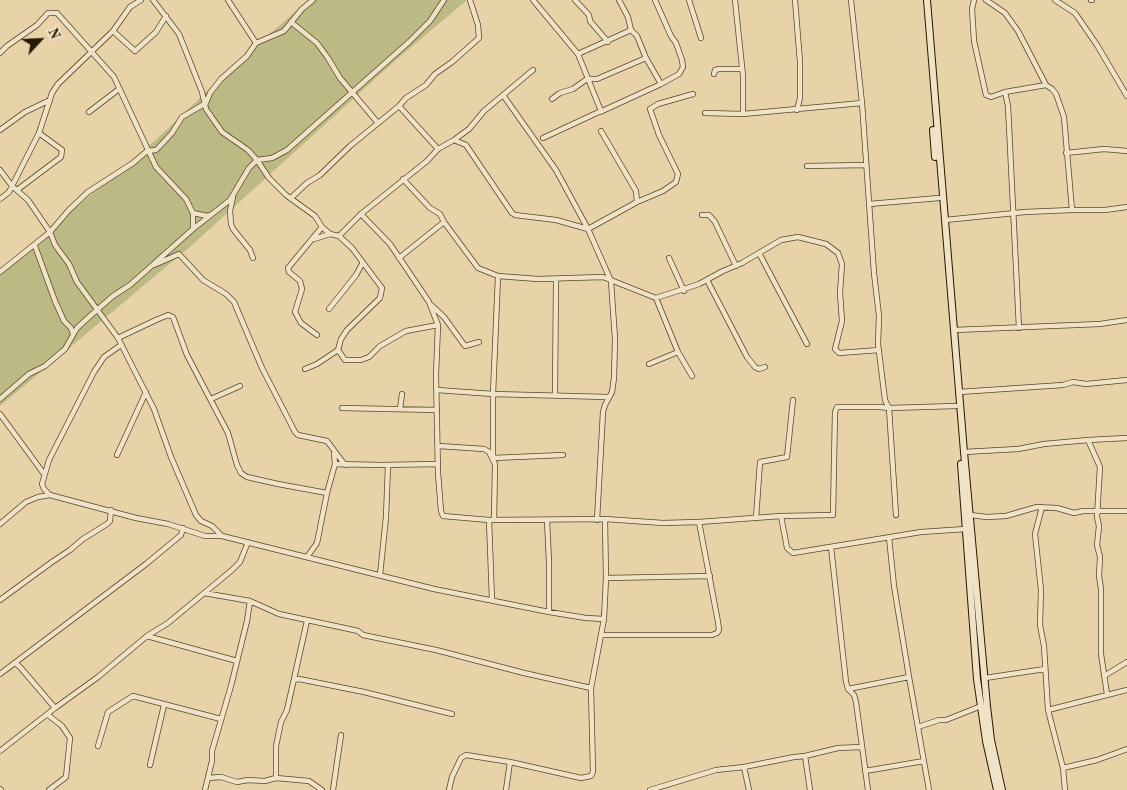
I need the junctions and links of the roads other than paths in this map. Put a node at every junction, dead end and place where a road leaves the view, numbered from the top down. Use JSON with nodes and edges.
{"nodes":[{"id":1,"x":142,"y":0,"type":"edge"},
{"id":2,"x":153,"y":0,"type":"edge"},
{"id":3,"x":228,"y":0,"type":"edge"},
{"id":4,"x":313,"y":0,"type":"edge"},
{"id":5,"x":444,"y":0,"type":"edge"},
{"id":6,"x":470,"y":0,"type":"edge"},
{"id":7,"x":532,"y":0,"type":"edge"},
{"id":8,"x":575,"y":0,"type":"edge"},
{"id":9,"x":619,"y":0,"type":"edge"},
{"id":10,"x":655,"y":0,"type":"edge"},
{"id":11,"x":689,"y":0,"type":"edge"},
{"id":12,"x":735,"y":0,"type":"edge"},
{"id":13,"x":795,"y":0,"type":"edge"},
{"id":14,"x":851,"y":0,"type":"edge"},
{"id":15,"x":923,"y":0,"type":"edge"},
{"id":16,"x":927,"y":0,"type":"edge"},
{"id":17,"x":974,"y":0,"type":"edge"},
{"id":18,"x":986,"y":0,"type":"edge"},
{"id":19,"x":1055,"y":0,"type":"edge"},
{"id":20,"x":926,"y":15,"type":"junction"},
{"id":21,"x":166,"y":16,"type":"junction"},
{"id":22,"x":292,"y":22,"type":"junction"},
{"id":23,"x":632,"y":30,"type":"junction"},
{"id":24,"x":113,"y":31,"type":"junction"},
{"id":25,"x":701,"y":38,"type":"dead end"},
{"id":26,"x":608,"y":42,"type":"junction"},
{"id":27,"x":256,"y":43,"type":"junction"},
{"id":28,"x":0,"y":52,"type":"edge"},
{"id":29,"x":92,"y":52,"type":"junction"},
{"id":30,"x":578,"y":54,"type":"junction"},
{"id":31,"x":646,"y":58,"type":"junction"},
{"id":32,"x":742,"y":69,"type":"junction"},
{"id":33,"x":532,"y":70,"type":"dead end"},
{"id":34,"x":714,"y":74,"type":"dead end"},
{"id":35,"x":587,"y":78,"type":"junction"},
{"id":36,"x":661,"y":84,"type":"junction"},
{"id":37,"x":1046,"y":85,"type":"junction"},
{"id":38,"x":120,"y":89,"type":"junction"},
{"id":39,"x":202,"y":92,"type":"junction"},
{"id":40,"x":210,"y":92,"type":"junction"},
{"id":41,"x":1005,"y":92,"type":"junction"},
{"id":42,"x":352,"y":93,"type":"junction"},
{"id":43,"x":693,"y":94,"type":"dead end"},
{"id":44,"x":503,"y":95,"type":"junction"},
{"id":45,"x":1127,"y":96,"type":"edge"},
{"id":46,"x":552,"y":99,"type":"dead end"},
{"id":47,"x":50,"y":100,"type":"junction"},
{"id":48,"x":206,"y":103,"type":"junction"},
{"id":49,"x":862,"y":103,"type":"junction"},
{"id":50,"x":399,"y":106,"type":"junction"},
{"id":51,"x":797,"y":110,"type":"junction"},
{"id":52,"x":89,"y":112,"type":"dead end"},
{"id":53,"x":598,"y":113,"type":"junction"},
{"id":54,"x":705,"y":113,"type":"dead end"},
{"id":55,"x":743,"y":114,"type":"junction"},
{"id":56,"x":378,"y":123,"type":"junction"},
{"id":57,"x":0,"y":130,"type":"edge"},
{"id":58,"x":601,"y":131,"type":"dead end"},
{"id":59,"x":39,"y":133,"type":"junction"},
{"id":60,"x":543,"y":138,"type":"dead end"},
{"id":61,"x":454,"y":140,"type":"junction"},
{"id":62,"x":438,"y":149,"type":"junction"},
{"id":63,"x":147,"y":151,"type":"junction"},
{"id":64,"x":1127,"y":151,"type":"edge"},
{"id":65,"x":1066,"y":153,"type":"junction"},
{"id":66,"x":257,"y":160,"type":"junction"},
{"id":67,"x":807,"y":166,"type":"dead end"},
{"id":68,"x":866,"y":166,"type":"junction"},
{"id":69,"x":0,"y":170,"type":"edge"},
{"id":70,"x":404,"y":179,"type":"junction"},
{"id":71,"x":12,"y":186,"type":"junction"},
{"id":72,"x":17,"y":190,"type":"junction"},
{"id":73,"x":234,"y":196,"type":"junction"},
{"id":74,"x":291,"y":198,"type":"junction"},
{"id":75,"x":939,"y":198,"type":"junction"},
{"id":76,"x":0,"y":199,"type":"edge"},
{"id":77,"x":637,"y":202,"type":"junction"},
{"id":78,"x":869,"y":204,"type":"junction"},
{"id":79,"x":1126,"y":208,"type":"edge"},
{"id":80,"x":1072,"y":210,"type":"junction"},
{"id":81,"x":193,"y":213,"type":"junction"},
{"id":82,"x":213,"y":214,"type":"junction"},
{"id":83,"x":361,"y":214,"type":"junction"},
{"id":84,"x":1014,"y":214,"type":"junction"},
{"id":85,"x":702,"y":215,"type":"dead end"},
{"id":86,"x":945,"y":220,"type":"junction"},
{"id":87,"x":444,"y":222,"type":"junction"},
{"id":88,"x":322,"y":228,"type":"junction"},
{"id":89,"x":193,"y":229,"type":"junction"},
{"id":90,"x":588,"y":229,"type":"junction"},
{"id":91,"x":50,"y":232,"type":"junction"},
{"id":92,"x":330,"y":234,"type":"junction"},
{"id":93,"x":339,"y":236,"type":"junction"},
{"id":94,"x":313,"y":239,"type":"junction"},
{"id":95,"x":180,"y":241,"type":"junction"},
{"id":96,"x":35,"y":246,"type":"junction"},
{"id":97,"x":759,"y":253,"type":"junction"},
{"id":98,"x":180,"y":254,"type":"junction"},
{"id":99,"x":253,"y":258,"type":"dead end"},
{"id":100,"x":399,"y":258,"type":"junction"},
{"id":101,"x":669,"y":258,"type":"dead end"},
{"id":102,"x":362,"y":264,"type":"junction"},
{"id":103,"x":736,"y":266,"type":"junction"},
{"id":104,"x":151,"y":267,"type":"junction"},
{"id":105,"x":0,"y":271,"type":"edge"},
{"id":106,"x":498,"y":276,"type":"junction"},
{"id":107,"x":556,"y":279,"type":"junction"},
{"id":108,"x":707,"y":280,"type":"junction"},
{"id":109,"x":611,"y":281,"type":"junction"},
{"id":110,"x":684,"y":290,"type":"junction"},
{"id":111,"x":656,"y":298,"type":"junction"},
{"id":112,"x":428,"y":302,"type":"junction"},
{"id":113,"x":329,"y":309,"type":"dead end"},
{"id":114,"x":97,"y":310,"type":"junction"},
{"id":115,"x":1127,"y":320,"type":"edge"},
{"id":116,"x":438,"y":325,"type":"junction"},
{"id":117,"x":71,"y":328,"type":"junction"},
{"id":118,"x":77,"y":328,"type":"junction"},
{"id":119,"x":1019,"y":328,"type":"junction"},
{"id":120,"x":954,"y":330,"type":"junction"},
{"id":121,"x":73,"y":334,"type":"junction"},
{"id":122,"x":317,"y":335,"type":"dead end"},
{"id":123,"x":118,"y":338,"type":"junction"},
{"id":124,"x":478,"y":342,"type":"dead end"},
{"id":125,"x":807,"y":344,"type":"dead end"},
{"id":126,"x":121,"y":345,"type":"junction"},
{"id":127,"x":338,"y":350,"type":"junction"},
{"id":128,"x":879,"y":350,"type":"junction"},
{"id":129,"x":678,"y":352,"type":"junction"},
{"id":130,"x":649,"y":364,"type":"dead end"},
{"id":131,"x":765,"y":367,"type":"dead end"},
{"id":132,"x":305,"y":369,"type":"dead end"},
{"id":133,"x":692,"y":376,"type":"dead end"},
{"id":134,"x":1127,"y":380,"type":"edge"},
{"id":135,"x":240,"y":386,"type":"dead end"},
{"id":136,"x":437,"y":390,"type":"junction"},
{"id":137,"x":146,"y":392,"type":"junction"},
{"id":138,"x":959,"y":392,"type":"junction"},
{"id":139,"x":402,"y":394,"type":"dead end"},
{"id":140,"x":493,"y":394,"type":"junction"},
{"id":141,"x":555,"y":395,"type":"junction"},
{"id":142,"x":608,"y":397,"type":"junction"},
{"id":143,"x":211,"y":399,"type":"junction"},
{"id":144,"x":0,"y":400,"type":"edge"},
{"id":145,"x":793,"y":400,"type":"dead end"},
{"id":146,"x":956,"y":406,"type":"junction"},
{"id":147,"x":342,"y":408,"type":"dead end"},
{"id":148,"x":889,"y":408,"type":"junction"},
{"id":149,"x":400,"y":409,"type":"junction"},
{"id":150,"x":437,"y":410,"type":"junction"},
{"id":151,"x":0,"y":414,"type":"edge"},
{"id":152,"x":1127,"y":438,"type":"edge"},
{"id":153,"x":1088,"y":440,"type":"junction"},
{"id":154,"x":439,"y":446,"type":"junction"},
{"id":155,"x":334,"y":452,"type":"junction"},
{"id":156,"x":964,"y":452,"type":"junction"},
{"id":157,"x":117,"y":455,"type":"dead end"},
{"id":158,"x":563,"y":455,"type":"dead end"},
{"id":159,"x":493,"y":458,"type":"junction"},
{"id":160,"x":335,"y":464,"type":"junction"},
{"id":161,"x":438,"y":464,"type":"junction"},
{"id":162,"x":345,"y":465,"type":"junction"},
{"id":163,"x":388,"y":465,"type":"junction"},
{"id":164,"x":44,"y":474,"type":"junction"},
{"id":165,"x":327,"y":492,"type":"junction"},
{"id":166,"x":50,"y":494,"type":"junction"},
{"id":167,"x":1042,"y":507,"type":"junction"},
{"id":168,"x":111,"y":510,"type":"junction"},
{"id":169,"x":1098,"y":511,"type":"junction"},
{"id":170,"x":1127,"y":512,"type":"edge"},
{"id":171,"x":896,"y":515,"type":"dead end"},
{"id":172,"x":970,"y":515,"type":"junction"},
{"id":173,"x":781,"y":516,"type":"junction"},
{"id":174,"x":756,"y":518,"type":"junction"},
{"id":175,"x":605,"y":519,"type":"junction"},
{"id":176,"x":491,"y":520,"type":"junction"},
{"id":177,"x":547,"y":520,"type":"junction"},
{"id":178,"x":597,"y":520,"type":"junction"},
{"id":179,"x":700,"y":522,"type":"junction"},
{"id":180,"x":0,"y":524,"type":"edge"},
{"id":181,"x":183,"y":528,"type":"junction"},
{"id":182,"x":966,"y":529,"type":"junction"},
{"id":183,"x":222,"y":536,"type":"junction"},
{"id":184,"x":889,"y":537,"type":"junction"},
{"id":185,"x":248,"y":542,"type":"junction"},
{"id":186,"x":831,"y":547,"type":"junction"},
{"id":187,"x":307,"y":557,"type":"junction"},
{"id":188,"x":380,"y":574,"type":"junction"},
{"id":189,"x":710,"y":576,"type":"junction"},
{"id":190,"x":606,"y":578,"type":"junction"},
{"id":191,"x":204,"y":593,"type":"junction"},
{"id":192,"x":0,"y":600,"type":"edge"},
{"id":193,"x":492,"y":600,"type":"junction"},
{"id":194,"x":250,"y":601,"type":"junction"},
{"id":195,"x":549,"y":612,"type":"junction"},
{"id":196,"x":604,"y":619,"type":"junction"},
{"id":197,"x":307,"y":621,"type":"junction"},
{"id":198,"x":601,"y":635,"type":"junction"},
{"id":199,"x":147,"y":636,"type":"junction"},
{"id":200,"x":237,"y":661,"type":"junction"},
{"id":201,"x":1127,"y":662,"type":"edge"},
{"id":202,"x":15,"y":663,"type":"junction"},
{"id":203,"x":1045,"y":669,"type":"junction"},
{"id":204,"x":0,"y":674,"type":"edge"},
{"id":205,"x":1104,"y":676,"type":"junction"},
{"id":206,"x":909,"y":677,"type":"junction"},
{"id":207,"x":985,"y":678,"type":"junction"},
{"id":208,"x":294,"y":680,"type":"junction"},
{"id":209,"x":591,"y":688,"type":"junction"},
{"id":210,"x":848,"y":689,"type":"junction"},
{"id":211,"x":1127,"y":690,"type":"edge"},
{"id":212,"x":1107,"y":694,"type":"junction"},
{"id":213,"x":164,"y":705,"type":"junction"},
{"id":214,"x":981,"y":706,"type":"junction"},
{"id":215,"x":55,"y":708,"type":"junction"},
{"id":216,"x":1048,"y":710,"type":"junction"},
{"id":217,"x":452,"y":714,"type":"dead end"},
{"id":218,"x":48,"y":715,"type":"junction"},
{"id":219,"x":221,"y":719,"type":"junction"},
{"id":220,"x":918,"y":727,"type":"junction"},
{"id":221,"x":340,"y":735,"type":"dead end"},
{"id":222,"x":98,"y":746,"type":"dead end"},
{"id":223,"x":861,"y":747,"type":"junction"},
{"id":224,"x":1127,"y":749,"type":"edge"},
{"id":225,"x":0,"y":751,"type":"edge"},
{"id":226,"x":806,"y":756,"type":"junction"},
{"id":227,"x":924,"y":761,"type":"junction"},
{"id":228,"x":510,"y":762,"type":"junction"},
{"id":229,"x":150,"y":765,"type":"dead end"},
{"id":230,"x":744,"y":767,"type":"junction"},
{"id":231,"x":1063,"y":768,"type":"junction"},
{"id":232,"x":865,"y":771,"type":"junction"},
{"id":233,"x":208,"y":778,"type":"junction"},
{"id":234,"x":276,"y":778,"type":"junction"},
{"id":235,"x":50,"y":790,"type":"edge"},
{"id":236,"x":204,"y":790,"type":"edge"},
{"id":237,"x":322,"y":790,"type":"edge"},
{"id":238,"x":333,"y":790,"type":"edge"},
{"id":239,"x":449,"y":790,"type":"edge"},
{"id":240,"x":506,"y":790,"type":"edge"},
{"id":241,"x":650,"y":790,"type":"edge"},
{"id":242,"x":749,"y":790,"type":"edge"},
{"id":243,"x":810,"y":790,"type":"edge"},
{"id":244,"x":868,"y":790,"type":"edge"},
{"id":245,"x":929,"y":790,"type":"edge"},
{"id":246,"x":997,"y":790,"type":"edge"},
{"id":247,"x":1002,"y":790,"type":"edge"},
{"id":248,"x":1065,"y":790,"type":"edge"}],
"edges":[{"from":1,"to":24,"type":"street"},
{"from":2,"to":21,"type":"street"},
{"from":3,"to":27,"type":"street"},
{"from":4,"to":22,"type":"street"},
{"from":5,"to":42,"type":"street"},
{"from":6,"to":50,"type":"street"},
{"from":7,"to":30,"type":"street"},
{"from":8,"to":26,"type":"street"},
{"from":9,"to":23,"type":"street"},
{"from":10,"to":36,"type":"street"},
{"from":11,"to":25,"type":"street"},
{"from":12,"to":32,"type":"street"},
{"from":13,"to":51,"type":"street"},
{"from":14,"to":49,"type":"street"},
{"from":15,"to":20,"type":"main road"},
{"from":16,"to":20,"type":"main road"},
{"from":17,"to":41,"type":"street"},
{"from":18,"to":37,"type":"street"},
{"from":19,"to":45,"type":"street"},
{"from":20,"to":75,"type":"main road"},
{"from":20,"to":86,"type":"main road"},
{"from":21,"to":24,"type":"street"},
{"from":21,"to":39,"type":"street"},
{"from":22,"to":27,"type":"street"},
{"from":22,"to":42,"type":"street"},
{"from":23,"to":26,"type":"street"},
{"from":23,"to":31,"type":"street"},
{"from":24,"to":29,"type":"street"},
{"from":26,"to":30,"type":"street"},
{"from":27,"to":40,"type":"street"},
{"from":28,"to":29,"type":"street"},
{"from":29,"to":38,"type":"street"},
{"from":29,"to":47,"type":"street"},
{"from":30,"to":35,"type":"street"},
{"from":31,"to":35,"type":"street"},
{"from":31,"to":36,"type":"street"},
{"from":32,"to":34,"type":"street"},
{"from":32,"to":55,"type":"street"},
{"from":33,"to":44,"type":"street"},
{"from":35,"to":46,"type":"street"},
{"from":35,"to":53,"type":"street"},
{"from":36,"to":53,"type":"street"},
{"from":37,"to":41,"type":"street"},
{"from":37,"to":65,"type":"street"},
{"from":38,"to":52,"type":"street"},
{"from":38,"to":63,"type":"street"},
{"from":39,"to":40,"type":"street"},
{"from":39,"to":48,"type":"street"},
{"from":40,"to":48,"type":"street"},
{"from":41,"to":84,"type":"street"},
{"from":42,"to":56,"type":"street"},
{"from":42,"to":66,"type":"street"},
{"from":43,"to":77,"type":"street"},
{"from":44,"to":61,"type":"street"},
{"from":44,"to":90,"type":"street"},
{"from":47,"to":57,"type":"street"},
{"from":47,"to":59,"type":"street"},
{"from":48,"to":63,"type":"street"},
{"from":48,"to":66,"type":"street"},
{"from":49,"to":51,"type":"street"},
{"from":49,"to":68,"type":"street"},
{"from":50,"to":56,"type":"street"},
{"from":50,"to":62,"type":"street"},
{"from":51,"to":55,"type":"street"},
{"from":53,"to":60,"type":"street"},
{"from":54,"to":55,"type":"street"},
{"from":56,"to":74,"type":"street"},
{"from":58,"to":77,"type":"street"},
{"from":59,"to":71,"type":"street"},
{"from":59,"to":72,"type":"street"},
{"from":61,"to":62,"type":"street"},
{"from":61,"to":90,"type":"street"},
{"from":62,"to":70,"type":"street"},
{"from":63,"to":81,"type":"street"},
{"from":63,"to":91,"type":"street"},
{"from":64,"to":65,"type":"street"},
{"from":65,"to":80,"type":"street"},
{"from":66,"to":73,"type":"street"},
{"from":66,"to":74,"type":"street"},
{"from":67,"to":68,"type":"street"},
{"from":68,"to":78,"type":"street"},
{"from":69,"to":71,"type":"street"},
{"from":70,"to":83,"type":"street"},
{"from":70,"to":87,"type":"street"},
{"from":71,"to":72,"type":"street"},
{"from":71,"to":76,"type":"street"},
{"from":72,"to":91,"type":"street"},
{"from":73,"to":82,"type":"street"},
{"from":73,"to":99,"type":"street"},
{"from":74,"to":88,"type":"street"},
{"from":75,"to":78,"type":"street"},
{"from":75,"to":146,"type":"main road"},
{"from":77,"to":90,"type":"street"},
{"from":78,"to":128,"type":"street"},
{"from":79,"to":80,"type":"street"},
{"from":80,"to":84,"type":"street"},
{"from":81,"to":82,"type":"street"},
{"from":81,"to":89,"type":"street"},
{"from":82,"to":89,"type":"street"},
{"from":83,"to":93,"type":"street"},
{"from":83,"to":100,"type":"street"},
{"from":84,"to":86,"type":"street"},
{"from":84,"to":119,"type":"street"},
{"from":85,"to":103,"type":"street"},
{"from":86,"to":120,"type":"main road"},
{"from":87,"to":100,"type":"street"},
{"from":87,"to":106,"type":"street"},
{"from":88,"to":92,"type":"street"},
{"from":88,"to":94,"type":"street"},
{"from":89,"to":95,"type":"street"},
{"from":90,"to":109,"type":"street"},
{"from":91,"to":96,"type":"street"},
{"from":91,"to":114,"type":"street"},
{"from":92,"to":93,"type":"street"},
{"from":92,"to":94,"type":"street"},
{"from":93,"to":102,"type":"street"},
{"from":94,"to":122,"type":"street"},
{"from":95,"to":98,"type":"street"},
{"from":95,"to":104,"type":"street"},
{"from":96,"to":105,"type":"street"},
{"from":96,"to":117,"type":"street"},
{"from":97,"to":103,"type":"street"},
{"from":97,"to":125,"type":"street"},
{"from":97,"to":128,"type":"street"},
{"from":98,"to":104,"type":"street"},
{"from":98,"to":155,"type":"street"},
{"from":100,"to":112,"type":"street"},
{"from":101,"to":110,"type":"street"},
{"from":102,"to":113,"type":"street"},
{"from":102,"to":127,"type":"street"},
{"from":103,"to":108,"type":"street"},
{"from":104,"to":114,"type":"street"},
{"from":106,"to":107,"type":"street"},
{"from":106,"to":140,"type":"street"},
{"from":107,"to":109,"type":"street"},
{"from":107,"to":141,"type":"street"},
{"from":108,"to":110,"type":"street"},
{"from":108,"to":131,"type":"street"},
{"from":109,"to":111,"type":"street"},
{"from":109,"to":142,"type":"street"},
{"from":110,"to":111,"type":"street"},
{"from":111,"to":129,"type":"street"},
{"from":112,"to":116,"type":"street"},
{"from":112,"to":124,"type":"street"},
{"from":114,"to":118,"type":"street"},
{"from":114,"to":123,"type":"street"},
{"from":115,"to":119,"type":"street"},
{"from":116,"to":127,"type":"street"},
{"from":116,"to":136,"type":"street"},
{"from":117,"to":118,"type":"street"},
{"from":117,"to":121,"type":"street"},
{"from":118,"to":121,"type":"street"},
{"from":119,"to":120,"type":"street"},
{"from":120,"to":138,"type":"main road"},
{"from":121,"to":144,"type":"street"},
{"from":123,"to":126,"type":"street"},
{"from":123,"to":143,"type":"street"},
{"from":126,"to":137,"type":"street"},
{"from":126,"to":164,"type":"street"},
{"from":127,"to":132,"type":"street"},
{"from":128,"to":148,"type":"street"},
{"from":129,"to":130,"type":"street"},
{"from":129,"to":133,"type":"street"},
{"from":134,"to":138,"type":"street"},
{"from":135,"to":143,"type":"street"},
{"from":136,"to":140,"type":"street"},
{"from":136,"to":150,"type":"street"},
{"from":137,"to":157,"type":"street"},
{"from":137,"to":183,"type":"street"},
{"from":138,"to":156,"type":"main road"},
{"from":139,"to":149,"type":"street"},
{"from":140,"to":141,"type":"street"},
{"from":140,"to":159,"type":"street"},
{"from":141,"to":142,"type":"street"},
{"from":142,"to":178,"type":"street"},
{"from":143,"to":165,"type":"street"},
{"from":145,"to":174,"type":"street"},
{"from":146,"to":148,"type":"street"},
{"from":146,"to":182,"type":"main road"},
{"from":147,"to":149,"type":"street"},
{"from":148,"to":171,"type":"street"},
{"from":148,"to":173,"type":"street"},
{"from":149,"to":150,"type":"street"},
{"from":150,"to":154,"type":"street"},
{"from":151,"to":164,"type":"street"},
{"from":152,"to":153,"type":"street"},
{"from":153,"to":156,"type":"street"},
{"from":153,"to":169,"type":"street"},
{"from":154,"to":159,"type":"street"},
{"from":154,"to":161,"type":"street"},
{"from":155,"to":160,"type":"street"},
{"from":155,"to":162,"type":"street"},
{"from":156,"to":172,"type":"main road"},
{"from":158,"to":159,"type":"street"},
{"from":159,"to":176,"type":"street"},
{"from":160,"to":162,"type":"street"},
{"from":160,"to":165,"type":"street"},
{"from":161,"to":163,"type":"street"},
{"from":161,"to":176,"type":"street"},
{"from":162,"to":163,"type":"street"},
{"from":163,"to":188,"type":"street"},
{"from":164,"to":166,"type":"street"},
{"from":165,"to":187,"type":"street"},
{"from":166,"to":168,"type":"street"},
{"from":166,"to":180,"type":"street"},
{"from":167,"to":169,"type":"street"},
{"from":167,"to":172,"type":"street"},
{"from":167,"to":203,"type":"street"},
{"from":168,"to":181,"type":"street"},
{"from":168,"to":192,"type":"street"},
{"from":169,"to":170,"type":"street"},
{"from":169,"to":205,"type":"street"},
{"from":172,"to":207,"type":"main road"},
{"from":173,"to":174,"type":"street"},
{"from":173,"to":186,"type":"street"},
{"from":174,"to":179,"type":"street"},
{"from":175,"to":178,"type":"street"},
{"from":175,"to":179,"type":"street"},
{"from":175,"to":190,"type":"street"},
{"from":176,"to":177,"type":"street"},
{"from":176,"to":193,"type":"street"},
{"from":177,"to":178,"type":"street"},
{"from":177,"to":195,"type":"street"},
{"from":179,"to":189,"type":"street"},
{"from":181,"to":183,"type":"street"},
{"from":181,"to":202,"type":"street"},
{"from":182,"to":184,"type":"street"},
{"from":182,"to":214,"type":"main road"},
{"from":183,"to":185,"type":"street"},
{"from":184,"to":186,"type":"street"},
{"from":184,"to":206,"type":"street"},
{"from":185,"to":187,"type":"street"},
{"from":185,"to":191,"type":"street"},
{"from":186,"to":210,"type":"street"},
{"from":187,"to":188,"type":"street"},
{"from":188,"to":193,"type":"street"},
{"from":189,"to":190,"type":"street"},
{"from":189,"to":198,"type":"street"},
{"from":190,"to":196,"type":"street"},
{"from":191,"to":194,"type":"street"},
{"from":191,"to":199,"type":"street"},
{"from":193,"to":195,"type":"street"},
{"from":194,"to":197,"type":"street"},
{"from":194,"to":200,"type":"street"},
{"from":195,"to":196,"type":"street"},
{"from":196,"to":198,"type":"street"},
{"from":197,"to":208,"type":"street"},
{"from":197,"to":209,"type":"street"},
{"from":198,"to":209,"type":"street"},
{"from":199,"to":200,"type":"street"},
{"from":199,"to":215,"type":"street"},
{"from":200,"to":219,"type":"street"},
{"from":201,"to":205,"type":"street"},
{"from":202,"to":204,"type":"street"},
{"from":202,"to":215,"type":"street"},
{"from":203,"to":207,"type":"street"},
{"from":203,"to":216,"type":"street"},
{"from":205,"to":212,"type":"street"},
{"from":206,"to":210,"type":"street"},
{"from":206,"to":220,"type":"street"},
{"from":207,"to":247,"type":"main road"},
{"from":208,"to":217,"type":"street"},
{"from":208,"to":234,"type":"street"},
{"from":209,"to":228,"type":"street"},
{"from":210,"to":223,"type":"street"},
{"from":211,"to":212,"type":"street"},
{"from":212,"to":216,"type":"street"},
{"from":213,"to":219,"type":"street"},
{"from":213,"to":222,"type":"street"},
{"from":213,"to":229,"type":"street"},
{"from":214,"to":220,"type":"street"},
{"from":214,"to":246,"type":"main road"},
{"from":215,"to":218,"type":"street"},
{"from":216,"to":231,"type":"street"},
{"from":218,"to":225,"type":"street"},
{"from":218,"to":235,"type":"street"},
{"from":219,"to":233,"type":"street"},
{"from":220,"to":227,"type":"street"},
{"from":221,"to":238,"type":"street"},
{"from":223,"to":226,"type":"street"},
{"from":223,"to":232,"type":"street"},
{"from":224,"to":231,"type":"street"},
{"from":226,"to":230,"type":"street"},
{"from":226,"to":243,"type":"street"},
{"from":227,"to":232,"type":"street"},
{"from":227,"to":245,"type":"street"},
{"from":228,"to":239,"type":"street"},
{"from":228,"to":240,"type":"street"},
{"from":230,"to":241,"type":"street"},
{"from":230,"to":242,"type":"street"},
{"from":231,"to":248,"type":"street"},
{"from":232,"to":244,"type":"street"},
{"from":233,"to":234,"type":"street"},
{"from":233,"to":236,"type":"street"},
{"from":234,"to":237,"type":"street"}]}
